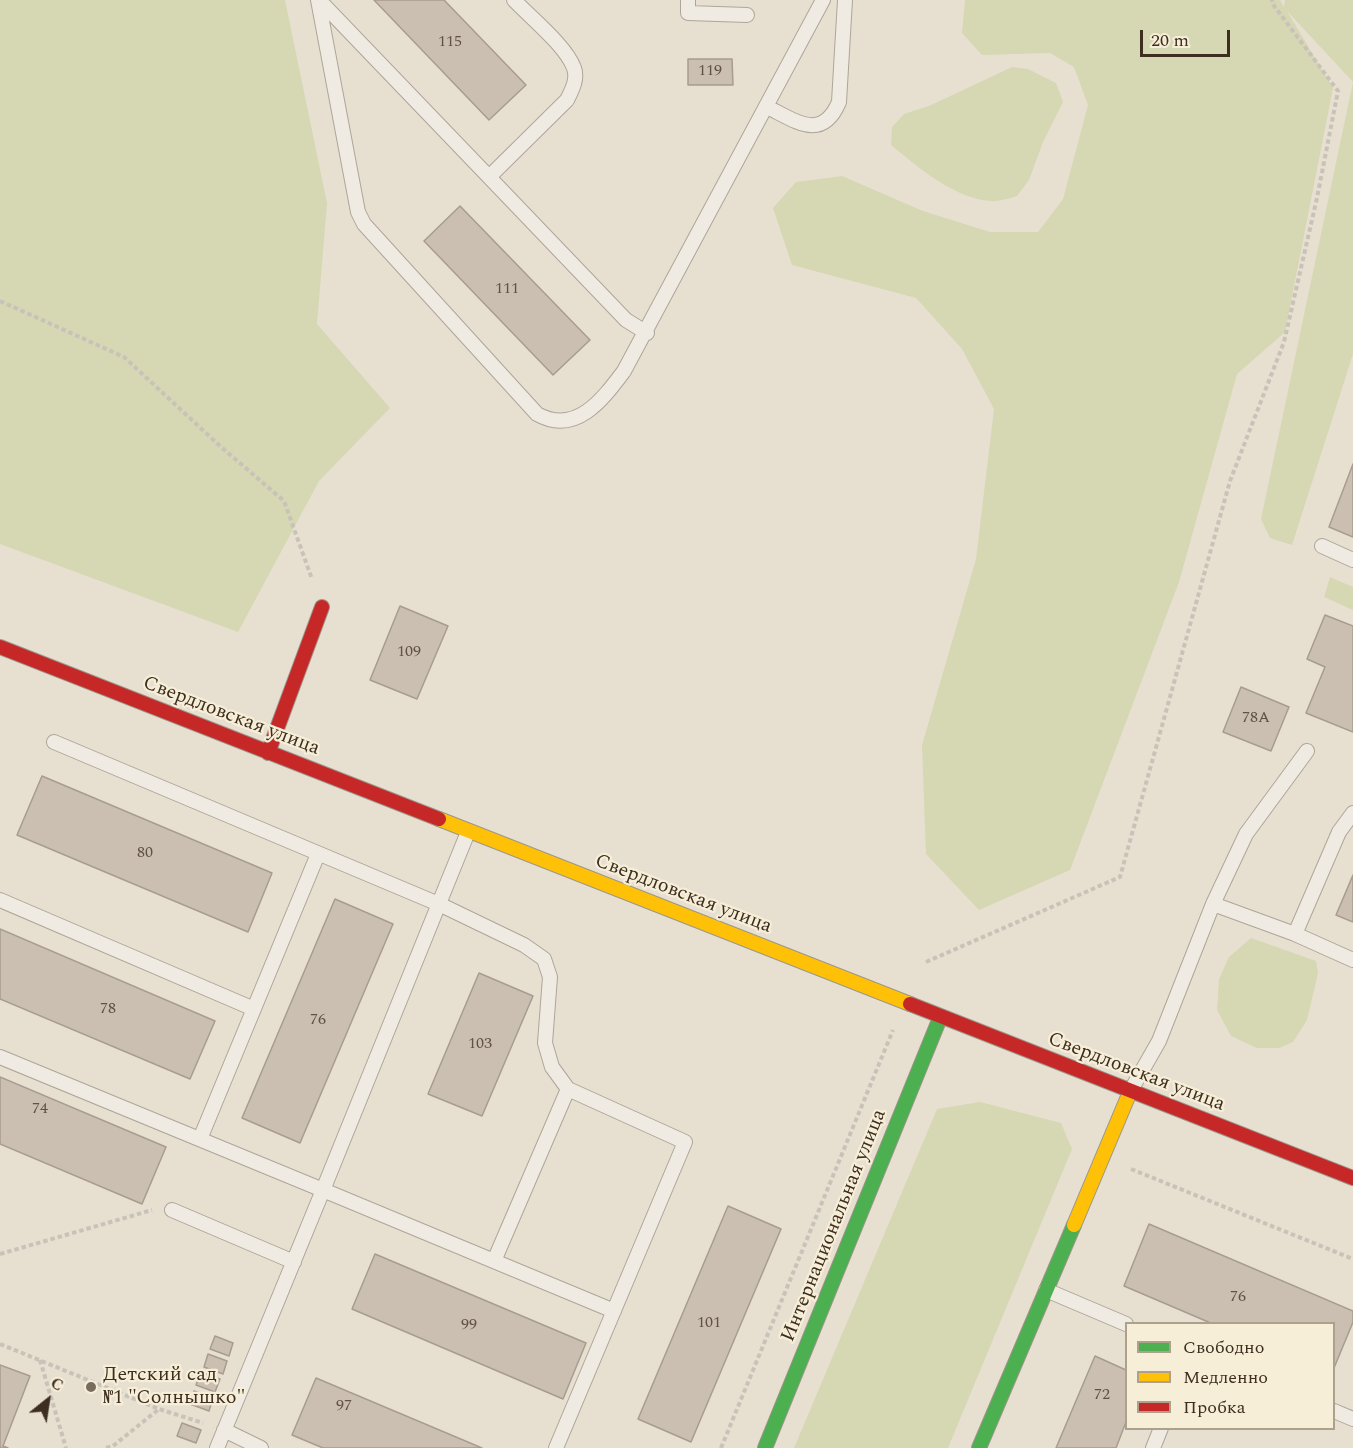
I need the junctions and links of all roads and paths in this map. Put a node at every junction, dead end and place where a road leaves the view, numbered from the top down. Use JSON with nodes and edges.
{"nodes":[{"id":1,"x":318,"y":0,"type":"edge"},
{"id":2,"x":514,"y":0,"type":"edge"},
{"id":3,"x":688,"y":0,"type":"edge"},
{"id":4,"x":823,"y":0,"type":"edge"},
{"id":5,"x":845,"y":0,"type":"edge"},
{"id":6,"x":1272,"y":0,"type":"edge"},
{"id":7,"x":747,"y":15,"type":"dead end"},
{"id":8,"x":340,"y":23,"type":"junction"},
{"id":9,"x":322,"y":25,"type":"junction"},
{"id":10,"x":767,"y":107,"type":"junction"},
{"id":11,"x":489,"y":177,"type":"junction"},
{"id":12,"x":0,"y":301,"type":"edge"},
{"id":13,"x":647,"y":333,"type":"junction"},
{"id":14,"x":1322,"y":546,"type":"dead end"},
{"id":15,"x":1353,"y":560,"type":"edge"},
{"id":16,"x":322,"y":607,"type":"joint"},
{"id":17,"x":0,"y":647,"type":"edge"},
{"id":18,"x":54,"y":742,"type":"dead end"},
{"id":19,"x":1307,"y":750,"type":"dead end"},
{"id":20,"x":268,"y":753,"type":"junction"},
{"id":21,"x":1353,"y":813,"type":"edge"},
{"id":22,"x":468,"y":832,"type":"junction"},
{"id":23,"x":318,"y":854,"type":"junction"},
{"id":24,"x":0,"y":900,"type":"edge"},
{"id":25,"x":441,"y":904,"type":"junction"},
{"id":26,"x":1213,"y":904,"type":"junction"},
{"id":27,"x":1295,"y":934,"type":"junction"},
{"id":28,"x":1353,"y":960,"type":"edge"},
{"id":29,"x":926,"y":962,"type":"dead end"},
{"id":30,"x":254,"y":1009,"type":"junction"},
{"id":31,"x":940,"y":1018,"type":"junction"},
{"id":32,"x":894,"y":1027,"type":"dead end"},
{"id":33,"x":0,"y":1057,"type":"edge"},
{"id":34,"x":568,"y":1089,"type":"junction"},
{"id":35,"x":1130,"y":1092,"type":"junction"},
{"id":36,"x":200,"y":1139,"type":"junction"},
{"id":37,"x":1130,"y":1168,"type":"dead end"},
{"id":38,"x":1353,"y":1178,"type":"edge"},
{"id":39,"x":323,"y":1190,"type":"junction"},
{"id":40,"x":165,"y":1209,"type":"joint"},
{"id":41,"x":0,"y":1254,"type":"edge"},
{"id":42,"x":1353,"y":1259,"type":"edge"},
{"id":43,"x":494,"y":1261,"type":"junction"},
{"id":44,"x":294,"y":1262,"type":"junction"},
{"id":45,"x":1046,"y":1290,"type":"junction"},
{"id":46,"x":614,"y":1311,"type":"junction"},
{"id":47,"x":1125,"y":1324,"type":"edge"},
{"id":48,"x":0,"y":1344,"type":"edge"},
{"id":49,"x":40,"y":1360,"type":"junction"},
{"id":50,"x":159,"y":1409,"type":"junction"},
{"id":51,"x":1335,"y":1411,"type":"edge"},
{"id":52,"x":1353,"y":1419,"type":"edge"},
{"id":53,"x":224,"y":1430,"type":"junction"},
{"id":54,"x":1160,"y":1430,"type":"edge"},
{"id":55,"x":66,"y":1448,"type":"edge"},
{"id":56,"x":106,"y":1448,"type":"edge"},
{"id":57,"x":217,"y":1448,"type":"edge"},
{"id":58,"x":261,"y":1448,"type":"edge"},
{"id":59,"x":556,"y":1448,"type":"edge"},
{"id":60,"x":721,"y":1448,"type":"edge"},
{"id":61,"x":765,"y":1448,"type":"edge"},
{"id":62,"x":979,"y":1448,"type":"edge"},
{"id":63,"x":1153,"y":1448,"type":"edge"}],
"edges":[{"from":1,"to":8,"type":"lane"},
{"from":1,"to":9,"type":"lane"},
{"from":2,"to":11,"type":"lane"},
{"from":3,"to":7,"type":"lane"},
{"from":4,"to":10,"type":"lane"},
{"from":5,"to":10,"type":"lane"},
{"from":6,"to":29,"type":"path"},
{"from":8,"to":9,"type":"lane"},
{"from":8,"to":11,"type":"lane"},
{"from":9,"to":13,"type":"lane"},
{"from":10,"to":13,"type":"lane"},
{"from":11,"to":13,"type":"lane"},
{"from":12,"to":16,"type":"path"},
{"from":14,"to":15,"type":"lane"},
{"from":16,"to":20,"type":"main road"},
{"from":17,"to":20,"type":"main road","name":"Свердловская улица"},
{"from":18,"to":23,"type":"lane"},
{"from":19,"to":26,"type":"lane"},
{"from":20,"to":22,"type":"main road","name":"Свердловская улица"},
{"from":21,"to":27,"type":"lane"},
{"from":22,"to":25,"type":"lane"},
{"from":22,"to":31,"type":"main road","name":"Свердловская улица"},
{"from":23,"to":25,"type":"lane"},
{"from":23,"to":30,"type":"lane"},
{"from":24,"to":30,"type":"lane"},
{"from":25,"to":34,"type":"lane"},
{"from":25,"to":39,"type":"lane"},
{"from":26,"to":27,"type":"lane"},
{"from":26,"to":35,"type":"lane"},
{"from":27,"to":28,"type":"lane"},
{"from":30,"to":36,"type":"lane"},
{"from":31,"to":35,"type":"main road","name":"Свердловская улица"},
{"from":31,"to":61,"type":"main road","name":"Интернациональная улица"},
{"from":32,"to":60,"type":"path"},
{"from":33,"to":36,"type":"lane"},
{"from":34,"to":43,"type":"lane"},
{"from":34,"to":46,"type":"lane"},
{"from":35,"to":38,"type":"main road","name":"Свердловская улица"},
{"from":35,"to":45,"type":"main road"},
{"from":36,"to":39,"type":"lane"},
{"from":37,"to":42,"type":"path"},
{"from":39,"to":43,"type":"lane"},
{"from":39,"to":44,"type":"lane"},
{"from":40,"to":41,"type":"path"},
{"from":40,"to":44,"type":"lane"},
{"from":43,"to":46,"type":"lane"},
{"from":44,"to":53,"type":"lane"},
{"from":45,"to":47,"type":"lane"},
{"from":45,"to":62,"type":"main road"},
{"from":46,"to":59,"type":"lane"},
{"from":48,"to":49,"type":"path"},
{"from":49,"to":50,"type":"path"},
{"from":49,"to":55,"type":"path"},
{"from":50,"to":53,"type":"path"},
{"from":50,"to":56,"type":"path"},
{"from":51,"to":52,"type":"lane"},
{"from":53,"to":57,"type":"lane"},
{"from":53,"to":58,"type":"lane"},
{"from":54,"to":63,"type":"lane"}]}
